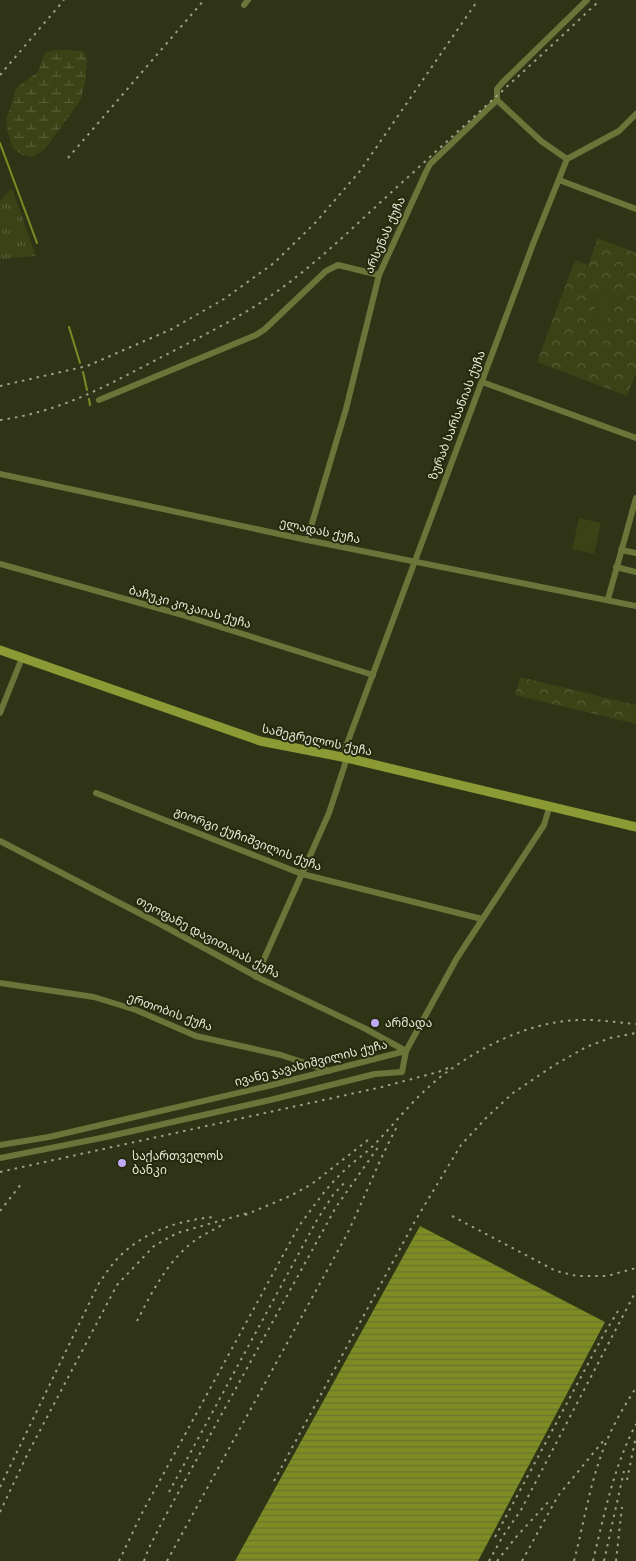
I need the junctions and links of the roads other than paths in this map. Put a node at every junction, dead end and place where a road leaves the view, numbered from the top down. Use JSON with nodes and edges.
{"nodes":[{"id":1,"x":587,"y":0,"type":"edge"},
{"id":2,"x":497,"y":100,"type":"junction"},
{"id":3,"x":636,"y":114,"type":"edge"},
{"id":4,"x":567,"y":159,"type":"junction"},
{"id":5,"x":559,"y":180,"type":"junction"},
{"id":6,"x":636,"y":209,"type":"edge"},
{"id":7,"x":379,"y":275,"type":"junction"},
{"id":8,"x":482,"y":382,"type":"junction"},
{"id":9,"x":99,"y":400,"type":"dead end"},
{"id":10,"x":636,"y":438,"type":"edge"},
{"id":11,"x":0,"y":474,"type":"edge"},
{"id":12,"x":636,"y":498,"type":"edge"},
{"id":13,"x":307,"y":540,"type":"junction"},
{"id":14,"x":622,"y":550,"type":"junction"},
{"id":15,"x":636,"y":553,"type":"edge"},
{"id":16,"x":414,"y":562,"type":"junction"},
{"id":17,"x":0,"y":564,"type":"edge"},
{"id":18,"x":616,"y":567,"type":"junction"},
{"id":19,"x":636,"y":572,"type":"edge"},
{"id":20,"x":608,"y":599,"type":"junction"},
{"id":21,"x":636,"y":606,"type":"edge"},
{"id":22,"x":0,"y":650,"type":"edge"},
{"id":23,"x":22,"y":658,"type":"junction"},
{"id":24,"x":372,"y":675,"type":"junction"},
{"id":25,"x":0,"y":713,"type":"edge"},
{"id":26,"x":347,"y":758,"type":"junction"},
{"id":27,"x":96,"y":793,"type":"dead end"},
{"id":28,"x":550,"y":805,"type":"junction"},
{"id":29,"x":636,"y":827,"type":"edge"},
{"id":30,"x":0,"y":841,"type":"edge"},
{"id":31,"x":302,"y":874,"type":"junction"},
{"id":32,"x":482,"y":919,"type":"junction"},
{"id":33,"x":256,"y":977,"type":"junction"},
{"id":34,"x":0,"y":983,"type":"edge"},
{"id":35,"x":406,"y":1050,"type":"junction"},
{"id":36,"x":330,"y":1071,"type":"junction"},
{"id":37,"x":0,"y":1144,"type":"edge"},
{"id":38,"x":0,"y":1158,"type":"edge"}],
"edges":[{"from":1,"to":2,"type":"street","name":"არსენას ქუჩა"},
{"from":2,"to":4,"type":"street"},
{"from":2,"to":7,"type":"street","name":"არსენას ქუჩა"},
{"from":3,"to":4,"type":"street"},
{"from":4,"to":5,"type":"street","name":"ზურაბ სარსანიას ქუჩა"},
{"from":5,"to":6,"type":"street"},
{"from":5,"to":8,"type":"street","name":"ზურაბ სარსანიას ქუჩა"},
{"from":7,"to":9,"type":"street"},
{"from":7,"to":13,"type":"street","name":"არსენას ქუჩა"},
{"from":8,"to":10,"type":"street"},
{"from":8,"to":16,"type":"street","name":"ზურაბ სარსანიას ქუჩა"},
{"from":11,"to":13,"type":"street","name":"ელადას ქუჩა"},
{"from":12,"to":14,"type":"street"},
{"from":13,"to":16,"type":"street","name":"ელადას ქუჩა"},
{"from":14,"to":15,"type":"street"},
{"from":14,"to":18,"type":"street"},
{"from":16,"to":20,"type":"street","name":"ელადას ქუჩა"},
{"from":16,"to":24,"type":"street","name":"ზურაბ სარსანიას ქუჩა"},
{"from":17,"to":24,"type":"street","name":"ბაჩუკი კოკაიას ქუჩა"},
{"from":18,"to":19,"type":"street"},
{"from":18,"to":20,"type":"street"},
{"from":20,"to":21,"type":"street","name":"ელადას ქუჩა"},
{"from":22,"to":23,"type":"main road","name":"სამეგრელოს ქუჩა"},
{"from":23,"to":25,"type":"street"},
{"from":23,"to":26,"type":"main road","name":"სამეგრელოს ქუჩა"},
{"from":24,"to":26,"type":"street","name":"ზურაბ სარსანიას ქუჩა"},
{"from":26,"to":28,"type":"main road","name":"სამეგრელოს ქუჩა"},
{"from":26,"to":31,"type":"street","name":"ზურაბ სარსანიას ქუჩა"},
{"from":27,"to":31,"type":"street","name":"გიორგი ქუჩიშვილის ქუჩა"},
{"from":28,"to":29,"type":"main road","name":"სამეგრელოს ქუჩა"},
{"from":28,"to":32,"type":"street","name":"ივანე ჯავახიშვილის ქუჩა"},
{"from":30,"to":33,"type":"street","name":"თეოფანე დავითაიას ქუჩა"},
{"from":31,"to":32,"type":"street","name":"გიორგი ქუჩიშვილის ქუჩა"},
{"from":31,"to":33,"type":"street","name":"ზურაბ სარსანიას ქუჩა"},
{"from":32,"to":35,"type":"street","name":"ივანე ჯავახიშვილის ქუჩა"},
{"from":33,"to":35,"type":"street","name":"თეოფანე დავითაიას ქუჩა"},
{"from":34,"to":36,"type":"street","name":"ერთობის ქუჩა"},
{"from":35,"to":36,"type":"street","name":"ივანე ჯავახიშვილის ქუჩა"},
{"from":35,"to":38,"type":"street"},
{"from":36,"to":37,"type":"street","name":"ივანე ჯავახიშვილის ქუჩა"}]}
